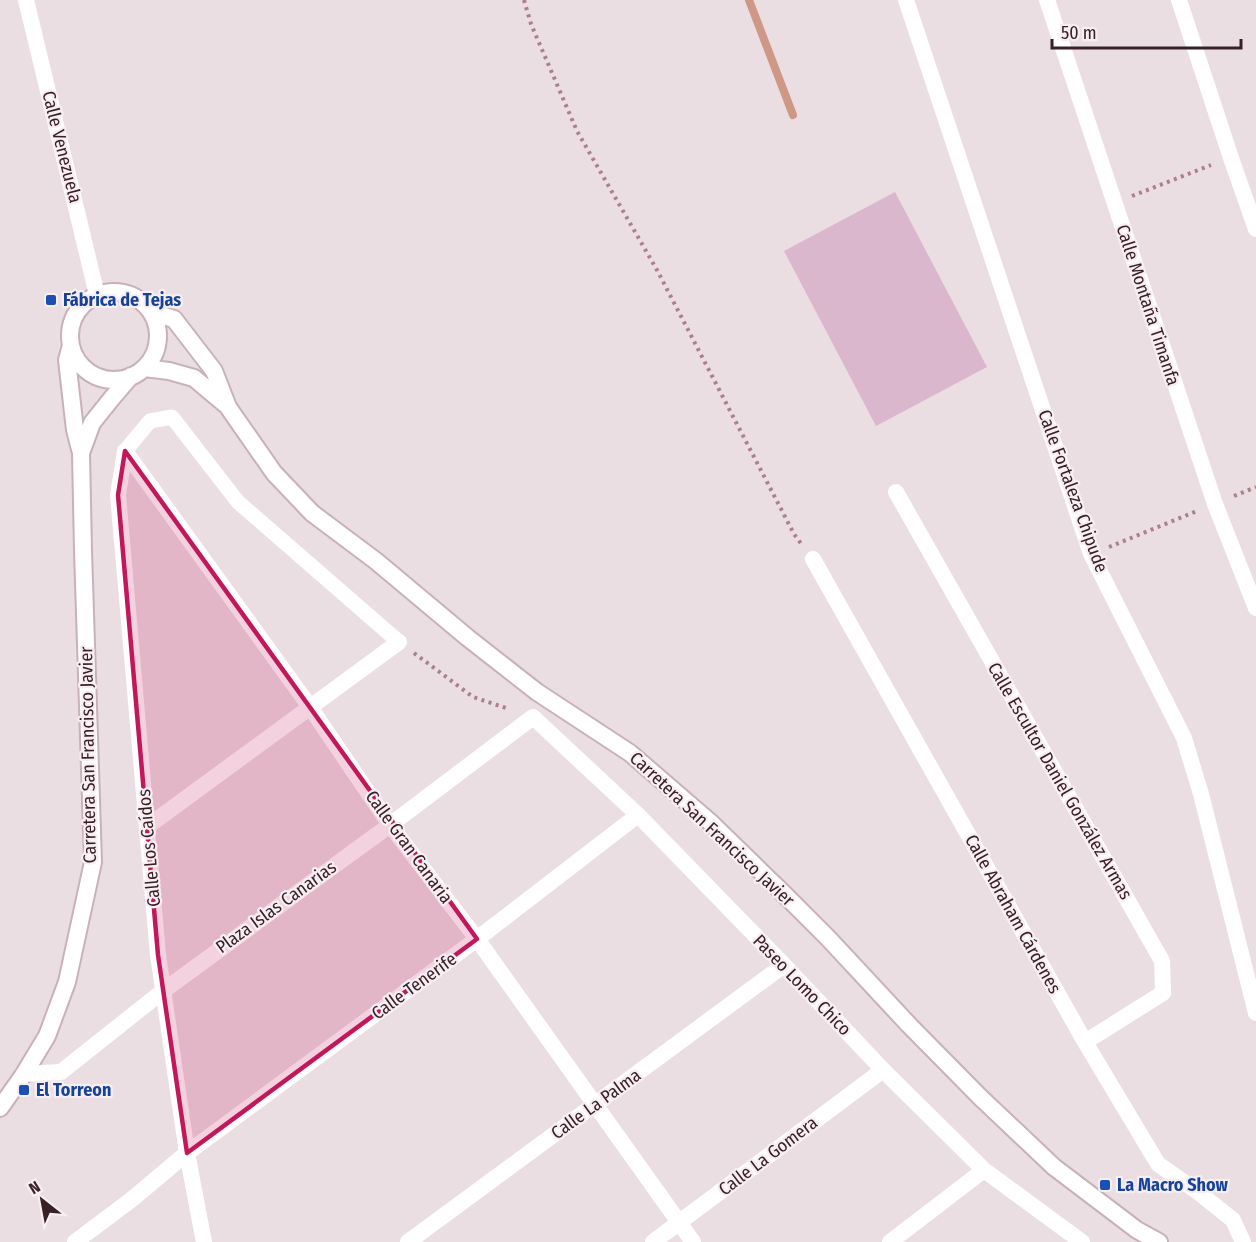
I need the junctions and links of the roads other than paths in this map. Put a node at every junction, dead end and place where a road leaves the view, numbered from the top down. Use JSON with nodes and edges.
{"nodes":[{"id":1,"x":26,"y":0,"type":"edge"},
{"id":2,"x":906,"y":0,"type":"edge"},
{"id":3,"x":1047,"y":0,"type":"edge"},
{"id":4,"x":1179,"y":0,"type":"edge"},
{"id":5,"x":1256,"y":229,"type":"edge"},
{"id":6,"x":97,"y":295,"type":"junction"},
{"id":7,"x":151,"y":312,"type":"junction"},
{"id":8,"x":71,"y":345,"type":"junction"},
{"id":9,"x":138,"y":372,"type":"junction"},
{"id":10,"x":228,"y":407,"type":"junction"},
{"id":11,"x":125,"y":451,"type":"junction"},
{"id":12,"x":81,"y":453,"type":"junction"},
{"id":13,"x":896,"y":492,"type":"dead end"},
{"id":14,"x":813,"y":560,"type":"road end"},
{"id":15,"x":1256,"y":608,"type":"edge"},
{"id":16,"x":399,"y":642,"type":"joint"},
{"id":17,"x":310,"y":706,"type":"junction"},
{"id":18,"x":533,"y":717,"type":"joint"},
{"id":19,"x":638,"y":815,"type":"junction"},
{"id":20,"x":390,"y":825,"type":"junction"},
{"id":21,"x":148,"y":826,"type":"junction"},
{"id":22,"x":477,"y":939,"type":"junction"},
{"id":23,"x":784,"y":965,"type":"junction"},
{"id":24,"x":163,"y":991,"type":"junction"},
{"id":25,"x":1256,"y":1013,"type":"edge"},
{"id":26,"x":1085,"y":1042,"type":"junction"},
{"id":27,"x":883,"y":1070,"type":"junction"},
{"id":28,"x":24,"y":1074,"type":"junction"},
{"id":29,"x":595,"y":1104,"type":"junction"},
{"id":30,"x":0,"y":1108,"type":"edge"},
{"id":31,"x":187,"y":1153,"type":"junction"},
{"id":32,"x":984,"y":1170,"type":"junction"},
{"id":33,"x":679,"y":1222,"type":"junction"},
{"id":34,"x":75,"y":1242,"type":"edge"},
{"id":35,"x":204,"y":1242,"type":"edge"},
{"id":36,"x":408,"y":1242,"type":"edge"},
{"id":37,"x":652,"y":1242,"type":"edge"},
{"id":38,"x":693,"y":1242,"type":"edge"},
{"id":39,"x":890,"y":1242,"type":"edge"},
{"id":40,"x":1082,"y":1242,"type":"edge"},
{"id":41,"x":1159,"y":1242,"type":"edge"},
{"id":42,"x":1243,"y":1242,"type":"edge"}],
"edges":[{"from":1,"to":6,"type":"street","name":"Calle Venezuela"},
{"from":2,"to":25,"type":"street","name":"Calle Fortaleza Chipude"},
{"from":3,"to":15,"type":"street","name":"Calle Montaña Timanfa"},
{"from":4,"to":5,"type":"street"},
{"from":6,"to":7,"type":"street"},
{"from":6,"to":8,"type":"street"},
{"from":7,"to":9,"type":"street"},
{"from":7,"to":10,"type":"street","name":"Carretera San Francisco Javier"},
{"from":8,"to":9,"type":"street"},
{"from":8,"to":12,"type":"street","name":"Carretera San Francisco Javier"},
{"from":9,"to":10,"type":"street","name":"Carretera San Francisco Javier"},
{"from":9,"to":12,"type":"street","name":"Carretera San Francisco Javier"},
{"from":10,"to":41,"type":"street","name":"Carretera San Francisco Javier"},
{"from":11,"to":16,"type":"lane"},
{"from":11,"to":17,"type":"street","name":"Calle Gran Canaria"},
{"from":11,"to":21,"type":"street","name":"Calle Los Caídos"},
{"from":12,"to":28,"type":"street","name":"Carretera San Francisco Javier"},
{"from":13,"to":26,"type":"street","name":"Calle Escultor Daniel González Armas"},
{"from":14,"to":26,"type":"street","name":"Calle Abraham Cárdenes"},
{"from":16,"to":17,"type":"street"},
{"from":17,"to":20,"type":"street","name":"Calle Gran Canaria"},
{"from":17,"to":21,"type":"street"},
{"from":18,"to":19,"type":"street","name":"Paseo Lomo Chico"},
{"from":18,"to":20,"type":"street","name":"Plaza Islas Canarias"},
{"from":19,"to":22,"type":"street","name":"Calle Tenerife"},
{"from":19,"to":23,"type":"street","name":"Paseo Lomo Chico"},
{"from":20,"to":22,"type":"street","name":"Calle Gran Canaria"},
{"from":20,"to":24,"type":"street","name":"Plaza Islas Canarias"},
{"from":21,"to":24,"type":"street","name":"Calle Los Caídos"},
{"from":22,"to":29,"type":"street","name":"Calle Gran Canaria"},
{"from":22,"to":31,"type":"street","name":"Calle Tenerife"},
{"from":23,"to":27,"type":"street","name":"Paseo Lomo Chico"},
{"from":23,"to":29,"type":"street","name":"Calle La Palma"},
{"from":24,"to":28,"type":"street","name":"Plaza Islas Canarias"},
{"from":24,"to":31,"type":"street","name":"Calle Los Caídos"},
{"from":26,"to":42,"type":"street","name":"Calle Abraham Cárdenes"},
{"from":27,"to":32,"type":"street","name":"Paseo Lomo Chico"},
{"from":27,"to":33,"type":"street","name":"Calle La Gomera"},
{"from":28,"to":30,"type":"street","name":"Carretera San Francisco Javier"},
{"from":29,"to":33,"type":"street","name":"Calle Gran Canaria"},
{"from":29,"to":36,"type":"street","name":"Calle La Palma"},
{"from":31,"to":34,"type":"street","name":"Calle Tenerife"},
{"from":31,"to":35,"type":"street","name":"Calle Los Caídos"},
{"from":32,"to":39,"type":"street"},
{"from":32,"to":40,"type":"street","name":"Paseo Lomo Chico"},
{"from":33,"to":37,"type":"street","name":"Calle La Gomera"},
{"from":33,"to":38,"type":"street","name":"Calle Gran Canaria"}]}
